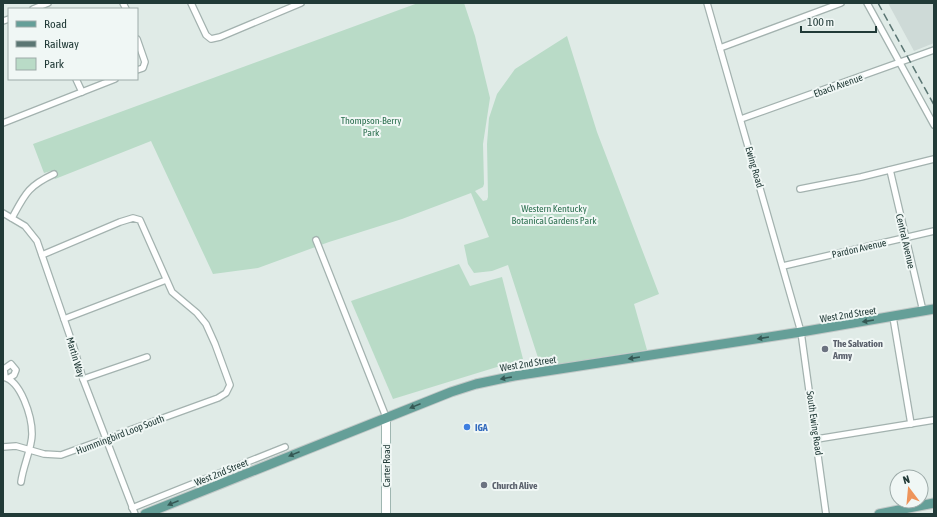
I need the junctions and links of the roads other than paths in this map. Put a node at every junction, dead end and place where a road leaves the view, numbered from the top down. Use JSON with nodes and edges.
{"nodes":[{"id":1,"x":48,"y":3,"type":"edge"},
{"id":2,"x":191,"y":3,"type":"edge"},
{"id":3,"x":302,"y":3,"type":"edge"},
{"id":4,"x":707,"y":3,"type":"edge"},
{"id":5,"x":841,"y":3,"type":"edge"},
{"id":6,"x":867,"y":3,"type":"edge"},
{"id":7,"x":36,"y":8,"type":"edge"},
{"id":8,"x":138,"y":42,"type":"edge"},
{"id":9,"x":720,"y":48,"type":"junction"},
{"id":10,"x":934,"y":50,"type":"edge"},
{"id":11,"x":900,"y":62,"type":"junction"},
{"id":12,"x":138,"y":70,"type":"edge"},
{"id":13,"x":76,"y":80,"type":"edge"},
{"id":14,"x":112,"y":80,"type":"edge"},
{"id":15,"x":82,"y":92,"type":"junction"},
{"id":16,"x":741,"y":119,"type":"junction"},
{"id":17,"x":3,"y":123,"type":"edge"},
{"id":18,"x":934,"y":125,"type":"edge"},
{"id":19,"x":934,"y":158,"type":"edge"},
{"id":20,"x":890,"y":170,"type":"junction"},
{"id":21,"x":54,"y":174,"type":"dead end"},
{"id":22,"x":800,"y":189,"type":"dead end"},
{"id":23,"x":3,"y":213,"type":"edge"},
{"id":24,"x":12,"y":218,"type":"junction"},
{"id":25,"x":934,"y":231,"type":"edge"},
{"id":26,"x":905,"y":238,"type":"junction"},
{"id":27,"x":316,"y":240,"type":"dead end"},
{"id":28,"x":42,"y":256,"type":"junction"},
{"id":29,"x":783,"y":266,"type":"junction"},
{"id":30,"x":166,"y":280,"type":"junction"},
{"id":31,"x":934,"y":309,"type":"edge"},
{"id":32,"x":923,"y":311,"type":"junction"},
{"id":33,"x":893,"y":317,"type":"junction"},
{"id":34,"x":64,"y":319,"type":"junction"},
{"id":35,"x":801,"y":332,"type":"junction"},
{"id":36,"x":147,"y":357,"type":"dead end"},
{"id":37,"x":6,"y":377,"type":"edge"},
{"id":38,"x":83,"y":379,"type":"junction"},
{"id":39,"x":386,"y":418,"type":"junction"},
{"id":40,"x":934,"y":420,"type":"edge"},
{"id":41,"x":911,"y":424,"type":"junction"},
{"id":42,"x":105,"y":438,"type":"junction"},
{"id":43,"x":817,"y":439,"type":"junction"},
{"id":44,"x":3,"y":447,"type":"edge"},
{"id":45,"x":285,"y":447,"type":"dead end"},
{"id":46,"x":28,"y":448,"type":"junction"},
{"id":47,"x":267,"y":455,"type":"junction"},
{"id":48,"x":269,"y":464,"type":"junction"},
{"id":49,"x":21,"y":482,"type":"dead end"},
{"id":50,"x":934,"y":503,"type":"edge"},
{"id":51,"x":132,"y":508,"type":"junction"},
{"id":52,"x":135,"y":514,"type":"edge"},
{"id":53,"x":145,"y":514,"type":"edge"},
{"id":54,"x":386,"y":514,"type":"edge"},
{"id":55,"x":826,"y":514,"type":"edge"},
{"id":56,"x":879,"y":514,"type":"edge"}],
"edges":[{"from":1,"to":7,"type":"street"},
{"from":2,"to":3,"type":"street"},
{"from":4,"to":9,"type":"street","name":"Ewing Road"},
{"from":5,"to":9,"type":"street"},
{"from":6,"to":11,"type":"street"},
{"from":8,"to":12,"type":"street"},
{"from":9,"to":16,"type":"street","name":"Ewing Road"},
{"from":10,"to":11,"type":"street","name":"Ebach Avenue"},
{"from":11,"to":16,"type":"street","name":"Ebach Avenue"},
{"from":11,"to":18,"type":"street"},
{"from":13,"to":15,"type":"street"},
{"from":14,"to":15,"type":"street"},
{"from":15,"to":17,"type":"street"},
{"from":16,"to":29,"type":"street","name":"Ewing Road"},
{"from":19,"to":20,"type":"street"},
{"from":20,"to":22,"type":"street"},
{"from":20,"to":26,"type":"street","name":"Central Avenue"},
{"from":21,"to":24,"type":"street"},
{"from":23,"to":24,"type":"street","name":"Martin Way"},
{"from":24,"to":28,"type":"street","name":"Martin Way"},
{"from":25,"to":26,"type":"street","name":"Pardon Avenue"},
{"from":26,"to":29,"type":"street","name":"Pardon Avenue"},
{"from":26,"to":32,"type":"street","name":"Central Avenue"},
{"from":27,"to":39,"type":"street"},
{"from":28,"to":30,"type":"street"},
{"from":28,"to":34,"type":"street","name":"Martin Way"},
{"from":29,"to":35,"type":"street","name":"Ewing Road"},
{"from":30,"to":34,"type":"street"},
{"from":30,"to":42,"type":"street","name":"Hummingbird Loop South"},
{"from":31,"to":32,"type":"main road","name":"West 2nd Street"},
{"from":32,"to":33,"type":"main road","name":"West 2nd Street"},
{"from":33,"to":35,"type":"main road","name":"West 2nd Street","one_way":true},
{"from":33,"to":41,"type":"street"},
{"from":34,"to":38,"type":"street","name":"Martin Way"},
{"from":35,"to":39,"type":"main road","name":"West 2nd Street","one_way":true},
{"from":35,"to":43,"type":"street","name":"South Ewing Road"},
{"from":36,"to":38,"type":"street"},
{"from":37,"to":46,"type":"street"},
{"from":38,"to":42,"type":"street","name":"Martin Way"},
{"from":39,"to":48,"type":"main road","name":"West 2nd Street","one_way":true},
{"from":39,"to":54,"type":"main road","name":"Carter Road"},
{"from":40,"to":41,"type":"street"},
{"from":41,"to":43,"type":"street"},
{"from":42,"to":46,"type":"street","name":"Hummingbird Loop South"},
{"from":42,"to":51,"type":"street","name":"Martin Way"},
{"from":43,"to":55,"type":"street","name":"South Ewing Road"},
{"from":44,"to":46,"type":"street","name":"Hummingbird Loop South"},
{"from":45,"to":47,"type":"street","name":"West 2nd Street"},
{"from":46,"to":49,"type":"street"},
{"from":47,"to":48,"type":"street"},
{"from":47,"to":51,"type":"street","name":"West 2nd Street"},
{"from":48,"to":53,"type":"main road","name":"West 2nd Street","one_way":true},
{"from":50,"to":56,"type":"main road"},
{"from":51,"to":52,"type":"street","name":"Martin Way"}]}
